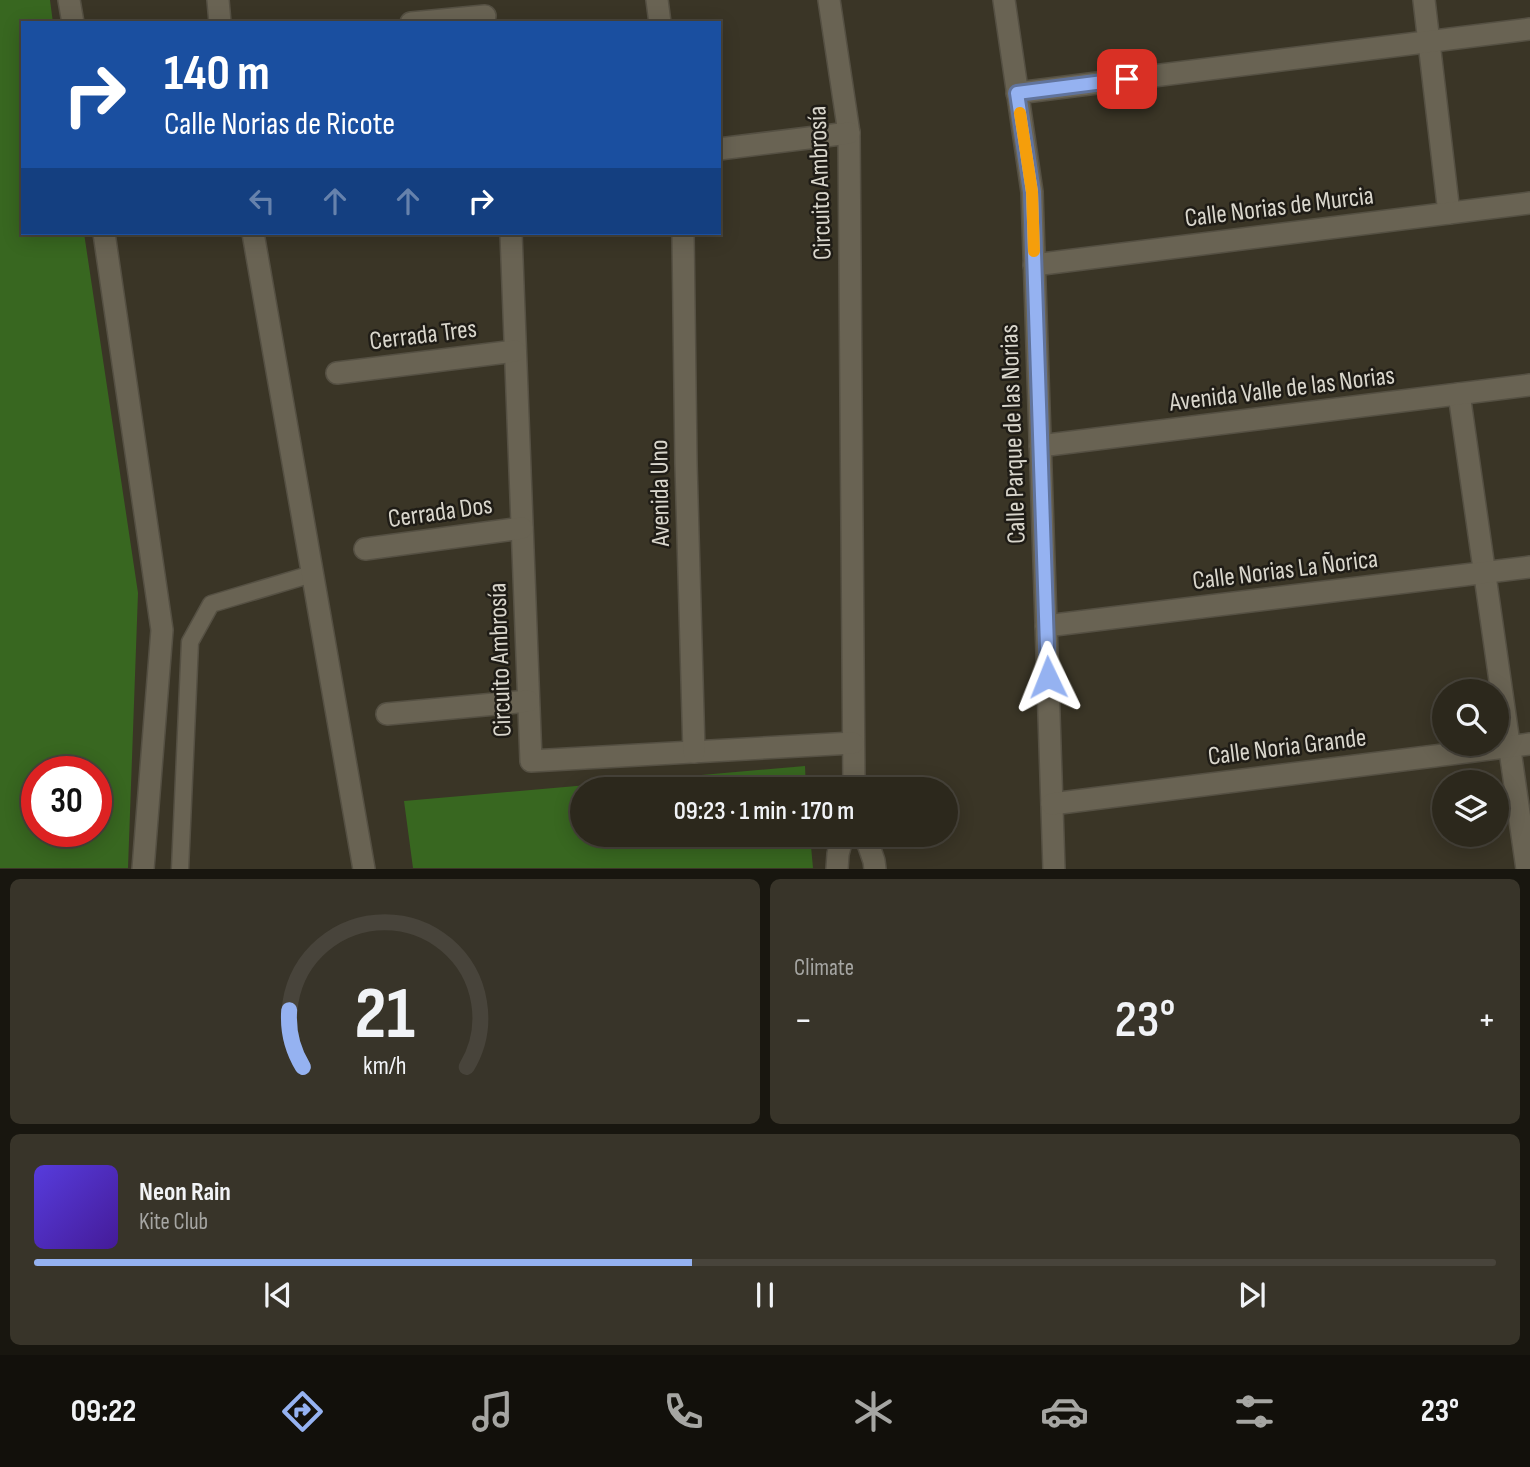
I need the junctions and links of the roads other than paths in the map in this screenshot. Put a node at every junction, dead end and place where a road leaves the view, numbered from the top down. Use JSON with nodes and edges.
{"nodes":[{"id":1,"x":69,"y":0,"type":"edge"},
{"id":2,"x":218,"y":0,"type":"edge"},
{"id":3,"x":657,"y":0,"type":"edge"},
{"id":4,"x":829,"y":0,"type":"edge"},
{"id":5,"x":1004,"y":0,"type":"edge"},
{"id":6,"x":1424,"y":0,"type":"edge"},
{"id":7,"x":484,"y":13,"type":"edge"},
{"id":8,"x":73,"y":21,"type":"edge"},
{"id":9,"x":220,"y":21,"type":"edge"},
{"id":10,"x":426,"y":21,"type":"edge"},
{"id":11,"x":660,"y":21,"type":"edge"},
{"id":12,"x":1530,"y":29,"type":"edge"},
{"id":13,"x":1429,"y":42,"type":"junction"},
{"id":14,"x":1017,"y":93,"type":"junction"},
{"id":15,"x":849,"y":133,"type":"junction"},
{"id":16,"x":721,"y":149,"type":"edge"},
{"id":17,"x":1530,"y":203,"type":"edge"},
{"id":18,"x":1449,"y":213,"type":"junction"},
{"id":19,"x":104,"y":235,"type":"edge"},
{"id":20,"x":253,"y":235,"type":"edge"},
{"id":21,"x":510,"y":235,"type":"edge"},
{"id":22,"x":683,"y":235,"type":"edge"},
{"id":23,"x":1034,"y":265,"type":"junction"},
{"id":24,"x":515,"y":351,"type":"junction"},
{"id":25,"x":337,"y":373,"type":"dead end"},
{"id":26,"x":1530,"y":385,"type":"edge"},
{"id":27,"x":1459,"y":394,"type":"junction"},
{"id":28,"x":1040,"y":446,"type":"junction"},
{"id":29,"x":522,"y":528,"type":"junction"},
{"id":30,"x":365,"y":549,"type":"dead end"},
{"id":31,"x":1530,"y":566,"type":"edge"},
{"id":32,"x":1485,"y":572,"type":"junction"},
{"id":33,"x":312,"y":574,"type":"junction"},
{"id":34,"x":1046,"y":626,"type":"junction"},
{"id":35,"x":528,"y":701,"type":"junction"},
{"id":36,"x":387,"y":714,"type":"dead end"},
{"id":37,"x":853,"y":743,"type":"junction"},
{"id":38,"x":1520,"y":746,"type":"edge"},
{"id":39,"x":694,"y":752,"type":"junction"},
{"id":40,"x":853,"y":777,"type":"edge"},
{"id":41,"x":1052,"y":804,"type":"junction"},
{"id":42,"x":840,"y":847,"type":"edge"},
{"id":43,"x":869,"y":847,"type":"edge"},
{"id":44,"x":144,"y":869,"type":"edge"},
{"id":45,"x":180,"y":869,"type":"edge"},
{"id":46,"x":364,"y":869,"type":"edge"},
{"id":47,"x":837,"y":869,"type":"edge"},
{"id":48,"x":874,"y":869,"type":"edge"},
{"id":49,"x":1054,"y":869,"type":"edge"},
{"id":50,"x":1527,"y":869,"type":"edge"}],
"edges":[{"from":1,"to":8,"type":"street"},
{"from":2,"to":9,"type":"street"},
{"from":3,"to":11,"type":"street"},
{"from":4,"to":15,"type":"street","name":"Circuito Ambrosía"},
{"from":5,"to":14,"type":"street","name":"Calle Parque de las Norias"},
{"from":6,"to":13,"type":"street"},
{"from":7,"to":10,"type":"street"},
{"from":12,"to":13,"type":"street"},
{"from":13,"to":14,"type":"street"},
{"from":13,"to":18,"type":"street"},
{"from":14,"to":23,"type":"street","name":"Calle Parque de las Norias"},
{"from":15,"to":16,"type":"street"},
{"from":15,"to":37,"type":"street","name":"Circuito Ambrosía"},
{"from":17,"to":18,"type":"street","name":"Calle Norias de Murcia"},
{"from":18,"to":23,"type":"street","name":"Calle Norias de Murcia"},
{"from":19,"to":44,"type":"street"},
{"from":20,"to":33,"type":"street"},
{"from":21,"to":24,"type":"street","name":"Circuito Ambrosía"},
{"from":22,"to":39,"type":"street","name":"Avenida Uno"},
{"from":23,"to":28,"type":"street","name":"Calle Parque de las Norias"},
{"from":24,"to":25,"type":"street","name":"Cerrada Tres"},
{"from":24,"to":29,"type":"street","name":"Circuito Ambrosía"},
{"from":26,"to":27,"type":"street","name":"Avenida Valle de las Norias"},
{"from":27,"to":28,"type":"street","name":"Avenida Valle de las Norias"},
{"from":27,"to":32,"type":"street"},
{"from":28,"to":34,"type":"street","name":"Calle Parque de las Norias"},
{"from":29,"to":30,"type":"street","name":"Cerrada Dos"},
{"from":29,"to":35,"type":"street","name":"Circuito Ambrosía"},
{"from":31,"to":32,"type":"street","name":"Calle Norias La Ñorica"},
{"from":32,"to":34,"type":"street","name":"Calle Norias La Ñorica"},
{"from":32,"to":38,"type":"street"},
{"from":33,"to":45,"type":"lane"},
{"from":33,"to":46,"type":"street"},
{"from":34,"to":41,"type":"street","name":"Calle Parque de las Norias"},
{"from":35,"to":36,"type":"street"},
{"from":35,"to":39,"type":"street","name":"Circuito Ambrosía"},
{"from":37,"to":39,"type":"street","name":"Circuito Ambrosía"},
{"from":37,"to":40,"type":"street","name":"Circuito Ambrosía"},
{"from":38,"to":41,"type":"street","name":"Calle Noria Grande"},
{"from":38,"to":50,"type":"street"},
{"from":41,"to":49,"type":"street","name":"Calle Parque de las Norias"},
{"from":42,"to":47,"type":"street"},
{"from":43,"to":48,"type":"street"}]}
